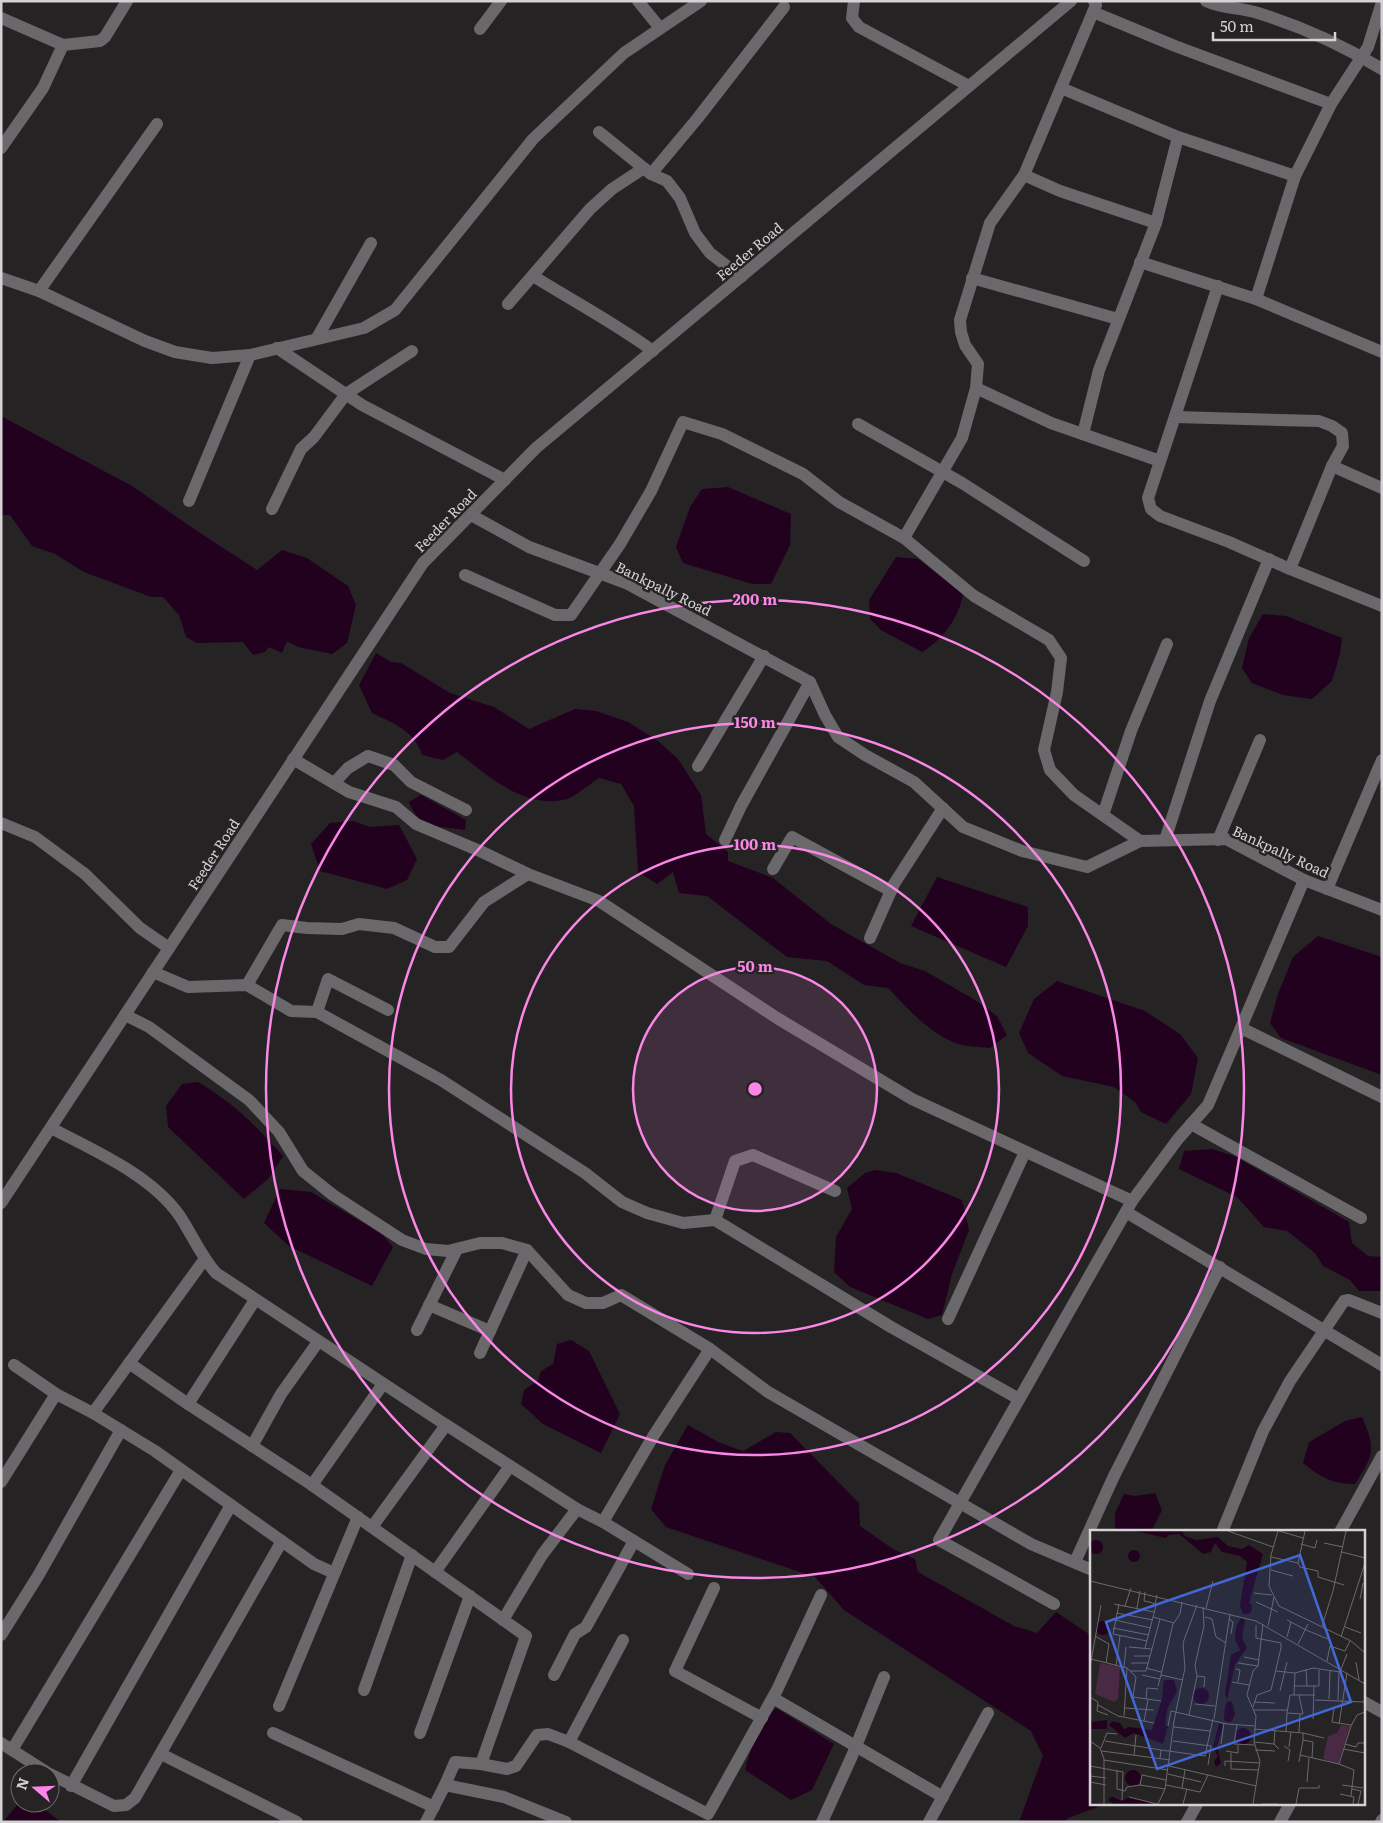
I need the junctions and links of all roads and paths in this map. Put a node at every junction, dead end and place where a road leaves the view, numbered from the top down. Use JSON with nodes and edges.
{"nodes":[{"id":1,"x":126,"y":1,"type":"edge"},
{"id":2,"x":502,"y":1,"type":"edge"},
{"id":3,"x":638,"y":1,"type":"edge"},
{"id":4,"x":700,"y":1,"type":"edge"},
{"id":5,"x":854,"y":1,"type":"edge"},
{"id":6,"x":1071,"y":1,"type":"edge"},
{"id":7,"x":1206,"y":1,"type":"edge"},
{"id":8,"x":1382,"y":2,"type":"edge"},
{"id":9,"x":784,"y":7,"type":"dead end"},
{"id":10,"x":1093,"y":7,"type":"edge"},
{"id":11,"x":1,"y":18,"type":"edge"},
{"id":12,"x":660,"y":28,"type":"junction"},
{"id":13,"x":480,"y":29,"type":"dead end"},
{"id":14,"x":64,"y":45,"type":"junction"},
{"id":15,"x":1362,"y":56,"type":"junction"},
{"id":16,"x":1382,"y":68,"type":"edge"},
{"id":17,"x":969,"y":86,"type":"junction"},
{"id":18,"x":1061,"y":88,"type":"junction"},
{"id":19,"x":1331,"y":104,"type":"junction"},
{"id":20,"x":157,"y":124,"type":"dead end"},
{"id":21,"x":599,"y":132,"type":"dead end"},
{"id":22,"x":1178,"y":137,"type":"junction"},
{"id":23,"x":1,"y":148,"type":"edge"},
{"id":24,"x":647,"y":171,"type":"junction"},
{"id":25,"x":1024,"y":176,"type":"junction"},
{"id":26,"x":1294,"y":176,"type":"junction"},
{"id":27,"x":1156,"y":222,"type":"junction"},
{"id":28,"x":371,"y":243,"type":"dead end"},
{"id":29,"x":1140,"y":262,"type":"junction"},
{"id":30,"x":533,"y":276,"type":"junction"},
{"id":31,"x":741,"y":277,"type":"junction"},
{"id":32,"x":1,"y":278,"type":"edge"},
{"id":33,"x":972,"y":278,"type":"junction"},
{"id":34,"x":1218,"y":286,"type":"junction"},
{"id":35,"x":39,"y":291,"type":"junction"},
{"id":36,"x":1256,"y":299,"type":"junction"},
{"id":37,"x":508,"y":304,"type":"dead end"},
{"id":38,"x":1118,"y":319,"type":"junction"},
{"id":39,"x":317,"y":338,"type":"junction"},
{"id":40,"x":277,"y":348,"type":"junction"},
{"id":41,"x":412,"y":351,"type":"dead end"},
{"id":42,"x":653,"y":351,"type":"junction"},
{"id":43,"x":1382,"y":352,"type":"edge"},
{"id":44,"x":250,"y":355,"type":"junction"},
{"id":45,"x":976,"y":388,"type":"junction"},
{"id":46,"x":346,"y":394,"type":"junction"},
{"id":47,"x":1175,"y":417,"type":"junction"},
{"id":48,"x":858,"y":424,"type":"dead end"},
{"id":49,"x":1083,"y":434,"type":"junction"},
{"id":50,"x":1160,"y":461,"type":"junction"},
{"id":51,"x":1332,"y":466,"type":"junction"},
{"id":52,"x":942,"y":473,"type":"junction"},
{"id":53,"x":505,"y":480,"type":"junction"},
{"id":54,"x":1382,"y":488,"type":"edge"},
{"id":55,"x":189,"y":501,"type":"dead end"},
{"id":56,"x":272,"y":509,"type":"dead end"},
{"id":57,"x":471,"y":515,"type":"junction"},
{"id":58,"x":904,"y":538,"type":"junction"},
{"id":59,"x":1269,"y":558,"type":"junction"},
{"id":60,"x":1084,"y":561,"type":"dead end"},
{"id":61,"x":1290,"y":569,"type":"junction"},
{"id":62,"x":600,"y":573,"type":"junction"},
{"id":63,"x":465,"y":576,"type":"dead end"},
{"id":64,"x":1382,"y":606,"type":"edge"},
{"id":65,"x":1167,"y":644,"type":"dead end"},
{"id":66,"x":764,"y":656,"type":"junction"},
{"id":67,"x":810,"y":682,"type":"junction"},
{"id":68,"x":1260,"y":740,"type":"dead end"},
{"id":69,"x":293,"y":759,"type":"junction"},
{"id":70,"x":1382,"y":760,"type":"edge"},
{"id":71,"x":698,"y":766,"type":"dead end"},
{"id":72,"x":334,"y":783,"type":"junction"},
{"id":73,"x":943,"y":808,"type":"junction"},
{"id":74,"x":466,"y":810,"type":"dead end"},
{"id":75,"x":1103,"y":815,"type":"junction"},
{"id":76,"x":1,"y":823,"type":"edge"},
{"id":77,"x":725,"y":840,"type":"dead end"},
{"id":78,"x":1165,"y":840,"type":"junction"},
{"id":79,"x":1218,"y":840,"type":"junction"},
{"id":80,"x":1140,"y":841,"type":"junction"},
{"id":81,"x":773,"y":869,"type":"dead end"},
{"id":82,"x":528,"y":874,"type":"junction"},
{"id":83,"x":1304,"y":880,"type":"junction"},
{"id":84,"x":1326,"y":889,"type":"junction"},
{"id":85,"x":891,"y":891,"type":"junction"},
{"id":86,"x":1382,"y":910,"type":"edge"},
{"id":87,"x":870,"y":938,"type":"dead end"},
{"id":88,"x":169,"y":948,"type":"junction"},
{"id":89,"x":153,"y":972,"type":"junction"},
{"id":90,"x":248,"y":985,"type":"junction"},
{"id":91,"x":388,"y":1010,"type":"dead end"},
{"id":92,"x":317,"y":1012,"type":"junction"},
{"id":93,"x":125,"y":1015,"type":"junction"},
{"id":94,"x":1241,"y":1028,"type":"junction"},
{"id":95,"x":1382,"y":1097,"type":"edge"},
{"id":96,"x":1191,"y":1124,"type":"junction"},
{"id":97,"x":51,"y":1128,"type":"junction"},
{"id":98,"x":1025,"y":1152,"type":"junction"},
{"id":99,"x":835,"y":1190,"type":"dead end"},
{"id":100,"x":1,"y":1203,"type":"edge"},
{"id":101,"x":1129,"y":1207,"type":"junction"},
{"id":102,"x":1361,"y":1218,"type":"dead end"},
{"id":103,"x":715,"y":1220,"type":"junction"},
{"id":104,"x":457,"y":1249,"type":"junction"},
{"id":105,"x":527,"y":1250,"type":"junction"},
{"id":106,"x":204,"y":1260,"type":"junction"},
{"id":107,"x":1220,"y":1267,"type":"junction"},
{"id":108,"x":255,"y":1300,"type":"junction"},
{"id":109,"x":429,"y":1305,"type":"junction"},
{"id":110,"x":1382,"y":1313,"type":"edge"},
{"id":111,"x":948,"y":1319,"type":"dead end"},
{"id":112,"x":417,"y":1330,"type":"dead end"},
{"id":113,"x":490,"y":1331,"type":"junction"},
{"id":114,"x":1325,"y":1331,"type":"junction"},
{"id":115,"x":318,"y":1342,"type":"junction"},
{"id":116,"x":710,"y":1349,"type":"junction"},
{"id":117,"x":480,"y":1353,"type":"dead end"},
{"id":118,"x":130,"y":1363,"type":"junction"},
{"id":119,"x":14,"y":1365,"type":"dead end"},
{"id":120,"x":1382,"y":1365,"type":"edge"},
{"id":121,"x":383,"y":1384,"type":"junction"},
{"id":122,"x":56,"y":1394,"type":"junction"},
{"id":123,"x":1019,"y":1399,"type":"junction"},
{"id":124,"x":188,"y":1404,"type":"junction"},
{"id":125,"x":93,"y":1413,"type":"junction"},
{"id":126,"x":446,"y":1426,"type":"junction"},
{"id":127,"x":120,"y":1430,"type":"junction"},
{"id":128,"x":252,"y":1446,"type":"junction"},
{"id":129,"x":1382,"y":1456,"type":"edge"},
{"id":130,"x":5,"y":1465,"type":"edge"},
{"id":131,"x":510,"y":1466,"type":"junction"},
{"id":132,"x":181,"y":1470,"type":"junction"},
{"id":133,"x":1,"y":1482,"type":"edge"},
{"id":134,"x":312,"y":1485,"type":"junction"},
{"id":135,"x":959,"y":1502,"type":"junction"},
{"id":136,"x":231,"y":1505,"type":"junction"},
{"id":137,"x":577,"y":1509,"type":"junction"},
{"id":138,"x":358,"y":1518,"type":"junction"},
{"id":139,"x":603,"y":1522,"type":"junction"},
{"id":140,"x":372,"y":1527,"type":"junction"},
{"id":141,"x":1223,"y":1530,"type":"edge"},
{"id":142,"x":1341,"y":1530,"type":"edge"},
{"id":143,"x":282,"y":1541,"type":"junction"},
{"id":144,"x":634,"y":1541,"type":"junction"},
{"id":145,"x":412,"y":1555,"type":"junction"},
{"id":146,"x":1075,"y":1562,"type":"junction"},
{"id":147,"x":1090,"y":1569,"type":"edge"},
{"id":148,"x":435,"y":1572,"type":"junction"},
{"id":149,"x":334,"y":1573,"type":"junction"},
{"id":150,"x":688,"y":1574,"type":"dead end"},
{"id":151,"x":714,"y":1588,"type":"dead end"},
{"id":152,"x":821,"y":1595,"type":"dead end"},
{"id":153,"x":470,"y":1596,"type":"junction"},
{"id":154,"x":1054,"y":1604,"type":"dead end"},
{"id":155,"x":503,"y":1620,"type":"junction"},
{"id":156,"x":1,"y":1635,"type":"edge"},
{"id":157,"x":623,"y":1640,"type":"dead end"},
{"id":158,"x":554,"y":1675,"type":"dead end"},
{"id":159,"x":884,"y":1677,"type":"dead end"},
{"id":160,"x":364,"y":1690,"type":"dead end"},
{"id":161,"x":773,"y":1698,"type":"junction"},
{"id":162,"x":1366,"y":1703,"type":"edge"},
{"id":163,"x":279,"y":1706,"type":"dead end"},
{"id":164,"x":1382,"y":1712,"type":"edge"},
{"id":165,"x":988,"y":1713,"type":"dead end"},
{"id":166,"x":762,"y":1718,"type":"junction"},
{"id":167,"x":273,"y":1733,"type":"dead end"},
{"id":168,"x":420,"y":1733,"type":"dead end"},
{"id":169,"x":569,"y":1742,"type":"junction"},
{"id":170,"x":6,"y":1746,"type":"edge"},
{"id":171,"x":856,"y":1746,"type":"junction"},
{"id":172,"x":161,"y":1754,"type":"junction"},
{"id":173,"x":32,"y":1763,"type":"edge"},
{"id":174,"x":481,"y":1764,"type":"junction"},
{"id":175,"x":60,"y":1780,"type":"edge"},
{"id":176,"x":445,"y":1785,"type":"junction"},
{"id":177,"x":71,"y":1786,"type":"junction"},
{"id":178,"x":943,"y":1797,"type":"junction"},
{"id":179,"x":1196,"y":1806,"type":"edge"},
{"id":180,"x":1289,"y":1806,"type":"edge"},
{"id":181,"x":434,"y":1807,"type":"junction"},
{"id":182,"x":297,"y":1822,"type":"edge"},
{"id":183,"x":426,"y":1822,"type":"edge"},
{"id":184,"x":566,"y":1822,"type":"edge"},
{"id":185,"x":822,"y":1822,"type":"edge"},
{"id":186,"x":929,"y":1822,"type":"edge"},
{"id":187,"x":1187,"y":1822,"type":"edge"},
{"id":188,"x":1280,"y":1822,"type":"edge"}],
"edges":[{"from":1,"to":14,"type":"street"},
{"from":2,"to":13,"type":"street"},
{"from":3,"to":12,"type":"street"},
{"from":4,"to":12,"type":"street"},
{"from":5,"to":17,"type":"street"},
{"from":6,"to":17,"type":"street","name":"Feeder Road"},
{"from":7,"to":15,"type":"street"},
{"from":8,"to":15,"type":"street"},
{"from":9,"to":24,"type":"street"},
{"from":10,"to":18,"type":"street"},
{"from":10,"to":19,"type":"street"},
{"from":11,"to":14,"type":"street"},
{"from":12,"to":39,"type":"street"},
{"from":14,"to":23,"type":"street"},
{"from":15,"to":16,"type":"street"},
{"from":15,"to":19,"type":"street"},
{"from":17,"to":31,"type":"street","name":"Feeder Road"},
{"from":18,"to":22,"type":"street"},
{"from":18,"to":25,"type":"street"},
{"from":19,"to":26,"type":"street"},
{"from":20,"to":35,"type":"street"},
{"from":21,"to":24,"type":"street"},
{"from":22,"to":26,"type":"street"},
{"from":22,"to":27,"type":"street"},
{"from":24,"to":30,"type":"street"},
{"from":24,"to":31,"type":"street"},
{"from":25,"to":27,"type":"street"},
{"from":25,"to":33,"type":"street"},
{"from":26,"to":36,"type":"street"},
{"from":27,"to":29,"type":"street"},
{"from":28,"to":39,"type":"street"},
{"from":29,"to":34,"type":"street"},
{"from":29,"to":38,"type":"street"},
{"from":30,"to":37,"type":"street"},
{"from":30,"to":42,"type":"street"},
{"from":31,"to":42,"type":"street","name":"Feeder Road"},
{"from":32,"to":35,"type":"street"},
{"from":33,"to":38,"type":"street"},
{"from":33,"to":45,"type":"street"},
{"from":34,"to":36,"type":"street"},
{"from":34,"to":47,"type":"street"},
{"from":35,"to":44,"type":"street"},
{"from":36,"to":43,"type":"street"},
{"from":38,"to":49,"type":"street"},
{"from":39,"to":40,"type":"street"},
{"from":40,"to":44,"type":"street"},
{"from":40,"to":46,"type":"street"},
{"from":41,"to":46,"type":"street"},
{"from":42,"to":53,"type":"street","name":"Feeder Road"},
{"from":44,"to":55,"type":"street"},
{"from":45,"to":49,"type":"street"},
{"from":45,"to":52,"type":"street"},
{"from":46,"to":53,"type":"street"},
{"from":46,"to":56,"type":"street"},
{"from":47,"to":50,"type":"street"},
{"from":47,"to":51,"type":"street"},
{"from":48,"to":52,"type":"street"},
{"from":49,"to":50,"type":"street"},
{"from":50,"to":59,"type":"street"},
{"from":51,"to":54,"type":"street"},
{"from":51,"to":61,"type":"street"},
{"from":52,"to":58,"type":"street"},
{"from":52,"to":60,"type":"street"},
{"from":53,"to":57,"type":"street","name":"Feeder Road"},
{"from":57,"to":62,"type":"street","name":"Bankpally Road"},
{"from":57,"to":69,"type":"street","name":"Feeder Road"},
{"from":58,"to":62,"type":"street"},
{"from":58,"to":75,"type":"street"},
{"from":59,"to":61,"type":"street"},
{"from":59,"to":78,"type":"street"},
{"from":61,"to":64,"type":"street"},
{"from":62,"to":63,"type":"street"},
{"from":62,"to":66,"type":"street","name":"Bankpally Road"},
{"from":65,"to":75,"type":"street"},
{"from":66,"to":67,"type":"street","name":"Bankpally Road"},
{"from":66,"to":71,"type":"street"},
{"from":67,"to":73,"type":"street","name":"Bankpally Road"},
{"from":67,"to":77,"type":"street"},
{"from":68,"to":79,"type":"street"},
{"from":69,"to":72,"type":"street"},
{"from":69,"to":88,"type":"street","name":"Feeder Road"},
{"from":70,"to":84,"type":"street"},
{"from":72,"to":74,"type":"street"},
{"from":72,"to":82,"type":"street"},
{"from":73,"to":80,"type":"street","name":"Bankpally Road"},
{"from":73,"to":85,"type":"street"},
{"from":75,"to":80,"type":"street"},
{"from":76,"to":88,"type":"street"},
{"from":78,"to":79,"type":"street","name":"Bankpally Road"},
{"from":78,"to":80,"type":"street","name":"Bankpally Road"},
{"from":79,"to":83,"type":"street","name":"Bankpally Road"},
{"from":81,"to":85,"type":"street"},
{"from":82,"to":90,"type":"street"},
{"from":82,"to":98,"type":"street"},
{"from":83,"to":84,"type":"street","name":"Bankpally Road"},
{"from":83,"to":94,"type":"street"},
{"from":84,"to":86,"type":"street","name":"Bankpally Road"},
{"from":85,"to":87,"type":"street"},
{"from":88,"to":89,"type":"street","name":"Feeder Road"},
{"from":89,"to":90,"type":"street"},
{"from":89,"to":93,"type":"street","name":"Feeder Road"},
{"from":90,"to":92,"type":"street"},
{"from":91,"to":92,"type":"street"},
{"from":92,"to":103,"type":"street"},
{"from":93,"to":97,"type":"street","name":"Feeder Road"},
{"from":93,"to":104,"type":"street"},
{"from":94,"to":95,"type":"street"},
{"from":94,"to":96,"type":"street"},
{"from":96,"to":101,"type":"street"},
{"from":96,"to":102,"type":"street"},
{"from":97,"to":100,"type":"street","name":"Feeder Road"},
{"from":97,"to":106,"type":"street"},
{"from":98,"to":101,"type":"street"},
{"from":98,"to":111,"type":"street"},
{"from":99,"to":103,"type":"street"},
{"from":101,"to":107,"type":"street"},
{"from":101,"to":123,"type":"street"},
{"from":103,"to":123,"type":"street"},
{"from":104,"to":105,"type":"street"},
{"from":104,"to":109,"type":"street"},
{"from":105,"to":113,"type":"street"},
{"from":105,"to":116,"type":"street"},
{"from":106,"to":108,"type":"street"},
{"from":106,"to":118,"type":"street"},
{"from":107,"to":114,"type":"street"},
{"from":107,"to":146,"type":"street"},
{"from":108,"to":115,"type":"street"},
{"from":108,"to":124,"type":"street"},
{"from":109,"to":112,"type":"street"},
{"from":109,"to":113,"type":"street"},
{"from":110,"to":114,"type":"street"},
{"from":113,"to":117,"type":"street"},
{"from":114,"to":120,"type":"street"},
{"from":114,"to":141,"type":"street"},
{"from":115,"to":121,"type":"street"},
{"from":115,"to":128,"type":"street"},
{"from":116,"to":135,"type":"street"},
{"from":116,"to":139,"type":"street"},
{"from":118,"to":124,"type":"street"},
{"from":118,"to":125,"type":"street"},
{"from":119,"to":122,"type":"street"},
{"from":121,"to":126,"type":"street"},
{"from":121,"to":134,"type":"street"},
{"from":122,"to":125,"type":"street"},
{"from":122,"to":130,"type":"street"},
{"from":123,"to":135,"type":"street"},
{"from":124,"to":128,"type":"street"},
{"from":125,"to":127,"type":"street"},
{"from":126,"to":131,"type":"street"},
{"from":126,"to":140,"type":"street"},
{"from":127,"to":132,"type":"street"},
{"from":127,"to":156,"type":"street"},
{"from":128,"to":134,"type":"street"},
{"from":129,"to":142,"type":"street"},
{"from":130,"to":133,"type":"street"},
{"from":131,"to":137,"type":"street"},
{"from":131,"to":148,"type":"street"},
{"from":132,"to":136,"type":"street"},
{"from":132,"to":170,"type":"street"},
{"from":134,"to":138,"type":"street"},
{"from":135,"to":146,"type":"street"},
{"from":135,"to":154,"type":"street"},
{"from":136,"to":143,"type":"street"},
{"from":136,"to":177,"type":"street"},
{"from":137,"to":139,"type":"street"},
{"from":137,"to":155,"type":"street"},
{"from":138,"to":140,"type":"street"},
{"from":138,"to":149,"type":"street"},
{"from":139,"to":144,"type":"street"},
{"from":140,"to":145,"type":"street"},
{"from":143,"to":149,"type":"street"},
{"from":143,"to":172,"type":"street"},
{"from":144,"to":150,"type":"street"},
{"from":144,"to":158,"type":"street"},
{"from":145,"to":148,"type":"street"},
{"from":145,"to":160,"type":"street"},
{"from":146,"to":147,"type":"street"},
{"from":148,"to":153,"type":"street"},
{"from":149,"to":163,"type":"street"},
{"from":151,"to":166,"type":"street"},
{"from":152,"to":161,"type":"street"},
{"from":153,"to":155,"type":"street"},
{"from":153,"to":168,"type":"street"},
{"from":155,"to":174,"type":"street"},
{"from":157,"to":169,"type":"street"},
{"from":159,"to":171,"type":"street"},
{"from":161,"to":166,"type":"street"},
{"from":161,"to":171,"type":"street"},
{"from":162,"to":164,"type":"street"},
{"from":165,"to":178,"type":"street"},
{"from":166,"to":169,"type":"street"},
{"from":167,"to":181,"type":"street"},
{"from":169,"to":174,"type":"street"},
{"from":170,"to":173,"type":"street"},
{"from":171,"to":178,"type":"street"},
{"from":171,"to":185,"type":"street"},
{"from":172,"to":177,"type":"street"},
{"from":172,"to":182,"type":"street"},
{"from":174,"to":176,"type":"street"},
{"from":175,"to":177,"type":"street"},
{"from":176,"to":181,"type":"street"},
{"from":176,"to":184,"type":"street"},
{"from":178,"to":186,"type":"street"},
{"from":179,"to":187,"type":"street"},
{"from":180,"to":188,"type":"street"},
{"from":181,"to":183,"type":"street"}]}
